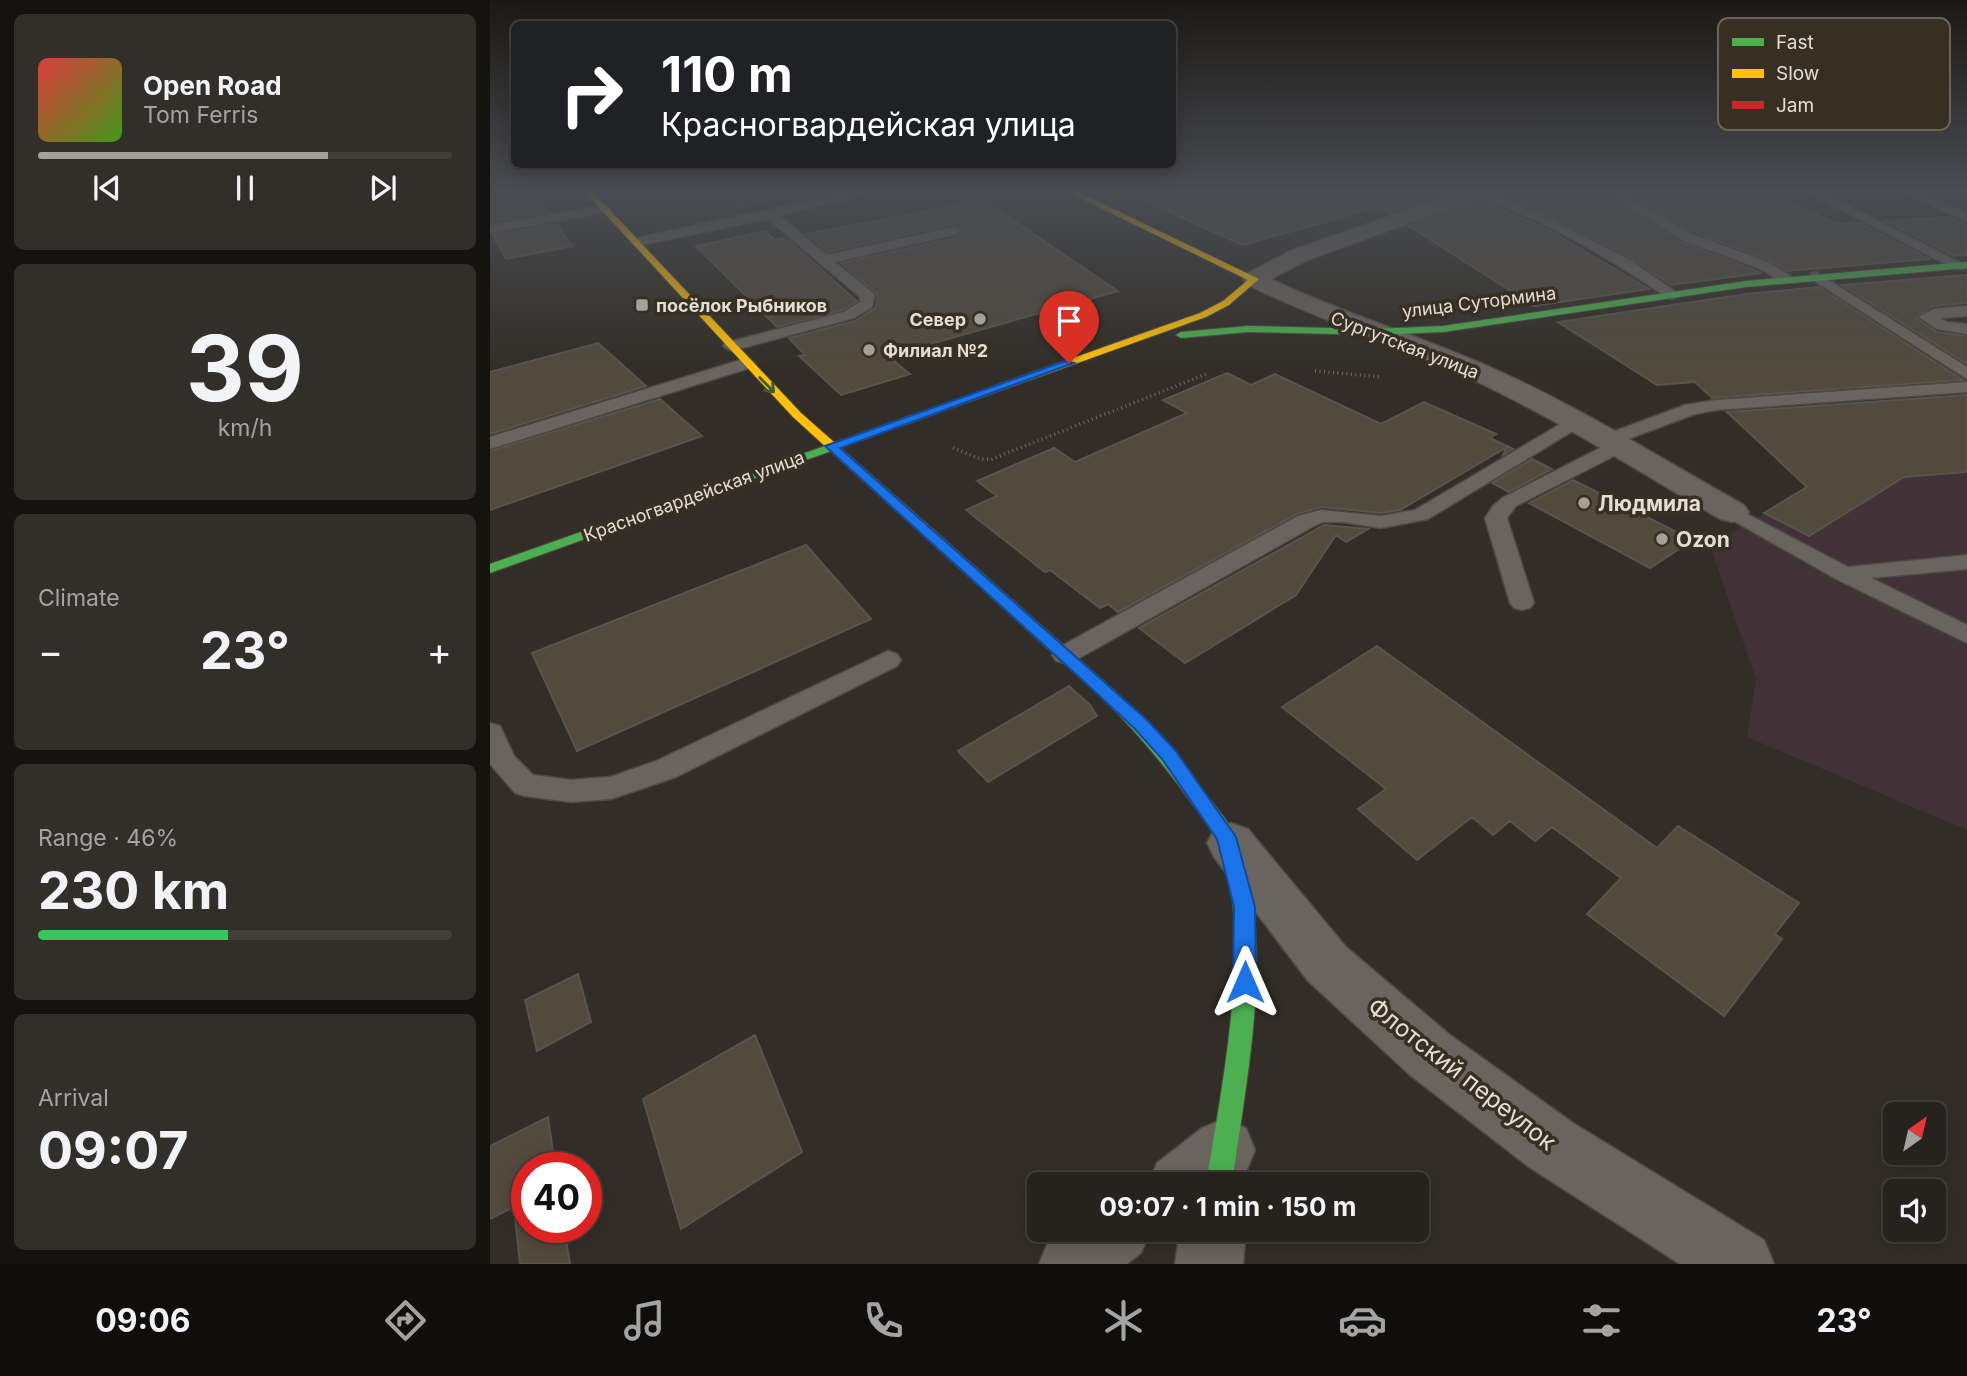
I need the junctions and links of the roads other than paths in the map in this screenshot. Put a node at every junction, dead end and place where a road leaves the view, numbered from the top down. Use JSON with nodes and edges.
{"nodes":[{"id":1,"x":643,"y":250,"type":"edge"},
{"id":2,"x":812,"y":250,"type":"edge"},
{"id":3,"x":869,"y":250,"type":"edge"},
{"id":4,"x":1193,"y":250,"type":"edge"},
{"id":5,"x":1314,"y":250,"type":"edge"},
{"id":6,"x":1600,"y":250,"type":"edge"},
{"id":7,"x":1722,"y":250,"type":"edge"},
{"id":8,"x":1931,"y":250,"type":"edge"},
{"id":9,"x":824,"y":260,"type":"junction"},
{"id":10,"x":1963,"y":266,"type":"edge"},
{"id":11,"x":1816,"y":276,"type":"junction"},
{"id":12,"x":1254,"y":279,"type":"junction"},
{"id":13,"x":1788,"y":279,"type":"junction"},
{"id":14,"x":1673,"y":295,"type":"junction"},
{"id":15,"x":1967,"y":312,"type":"edge"},
{"id":16,"x":1967,"y":328,"type":"edge"},
{"id":17,"x":1374,"y":332,"type":"junction"},
{"id":18,"x":731,"y":346,"type":"junction"},
{"id":19,"x":1120,"y":346,"type":"junction"},
{"id":20,"x":747,"y":363,"type":"junction"},
{"id":21,"x":1967,"y":374,"type":"edge"},
{"id":22,"x":1967,"y":387,"type":"edge"},
{"id":23,"x":1574,"y":422,"type":"junction"},
{"id":24,"x":490,"y":443,"type":"edge"},
{"id":25,"x":1612,"y":444,"type":"junction"},
{"id":26,"x":831,"y":446,"type":"junction"},
{"id":27,"x":1732,"y":512,"type":"joint"},
{"id":28,"x":1967,"y":562,"type":"edge"},
{"id":29,"x":490,"y":569,"type":"edge"},
{"id":30,"x":1844,"y":574,"type":"junction"},
{"id":31,"x":1521,"y":603,"type":"dead end"},
{"id":32,"x":1967,"y":635,"type":"edge"},
{"id":33,"x":1065,"y":655,"type":"junction"},
{"id":34,"x":888,"y":660,"type":"dead end"},
{"id":35,"x":490,"y":733,"type":"edge"},
{"id":36,"x":1226,"y":837,"type":"junction"},
{"id":37,"x":1207,"y":1172,"type":"edge"},
{"id":38,"x":1102,"y":1242,"type":"edge"},
{"id":39,"x":1212,"y":1242,"type":"edge"},
{"id":40,"x":1073,"y":1264,"type":"edge"},
{"id":41,"x":1209,"y":1264,"type":"edge"},
{"id":42,"x":1740,"y":1264,"type":"edge"}],
"edges":[{"from":1,"to":18,"type":"street"},
{"from":2,"to":9,"type":"lane"},
{"from":3,"to":9,"type":"lane"},
{"from":4,"to":12,"type":"street","name":"Сургутская улица"},
{"from":5,"to":12,"type":"street","name":"Красногвардейская улица"},
{"from":6,"to":14,"type":"lane"},
{"from":7,"to":13,"type":"lane"},
{"from":8,"to":10,"type":"lane"},
{"from":9,"to":18,"type":"lane"},
{"from":10,"to":11,"type":"street","name":"улица Сутормина"},
{"from":11,"to":13,"type":"street","name":"улица Сутормина"},
{"from":11,"to":21,"type":"lane"},
{"from":12,"to":17,"type":"street","name":"Сургутская улица"},
{"from":12,"to":19,"type":"street","name":"Красногвардейская улица"},
{"from":13,"to":14,"type":"street","name":"улица Сутормина"},
{"from":14,"to":17,"type":"street","name":"улица Сутормина"},
{"from":15,"to":16,"type":"lane"},
{"from":17,"to":19,"type":"street","name":"улица Сутормина"},
{"from":17,"to":23,"type":"street","name":"Сургутская улица"},
{"from":18,"to":20,"type":"street"},
{"from":19,"to":26,"type":"street","name":"Красногвардейская улица"},
{"from":20,"to":24,"type":"lane"},
{"from":20,"to":26,"type":"street","one_way":true},
{"from":22,"to":25,"type":"lane"},
{"from":23,"to":25,"type":"street","name":"Сургутская улица"},
{"from":23,"to":33,"type":"lane"},
{"from":25,"to":27,"type":"street","name":"Сургутская улица"},
{"from":25,"to":31,"type":"lane"},
{"from":26,"to":29,"type":"street","name":"Красногвардейская улица"},
{"from":26,"to":33,"type":"street"},
{"from":27,"to":30,"type":"lane"},
{"from":28,"to":30,"type":"lane"},
{"from":30,"to":32,"type":"lane"},
{"from":33,"to":36,"type":"street"},
{"from":34,"to":35,"type":"lane"},
{"from":36,"to":37,"type":"street"},
{"from":36,"to":42,"type":"street","name":"Флотский переулок"},
{"from":38,"to":40,"type":"street"},
{"from":39,"to":41,"type":"street"}]}
